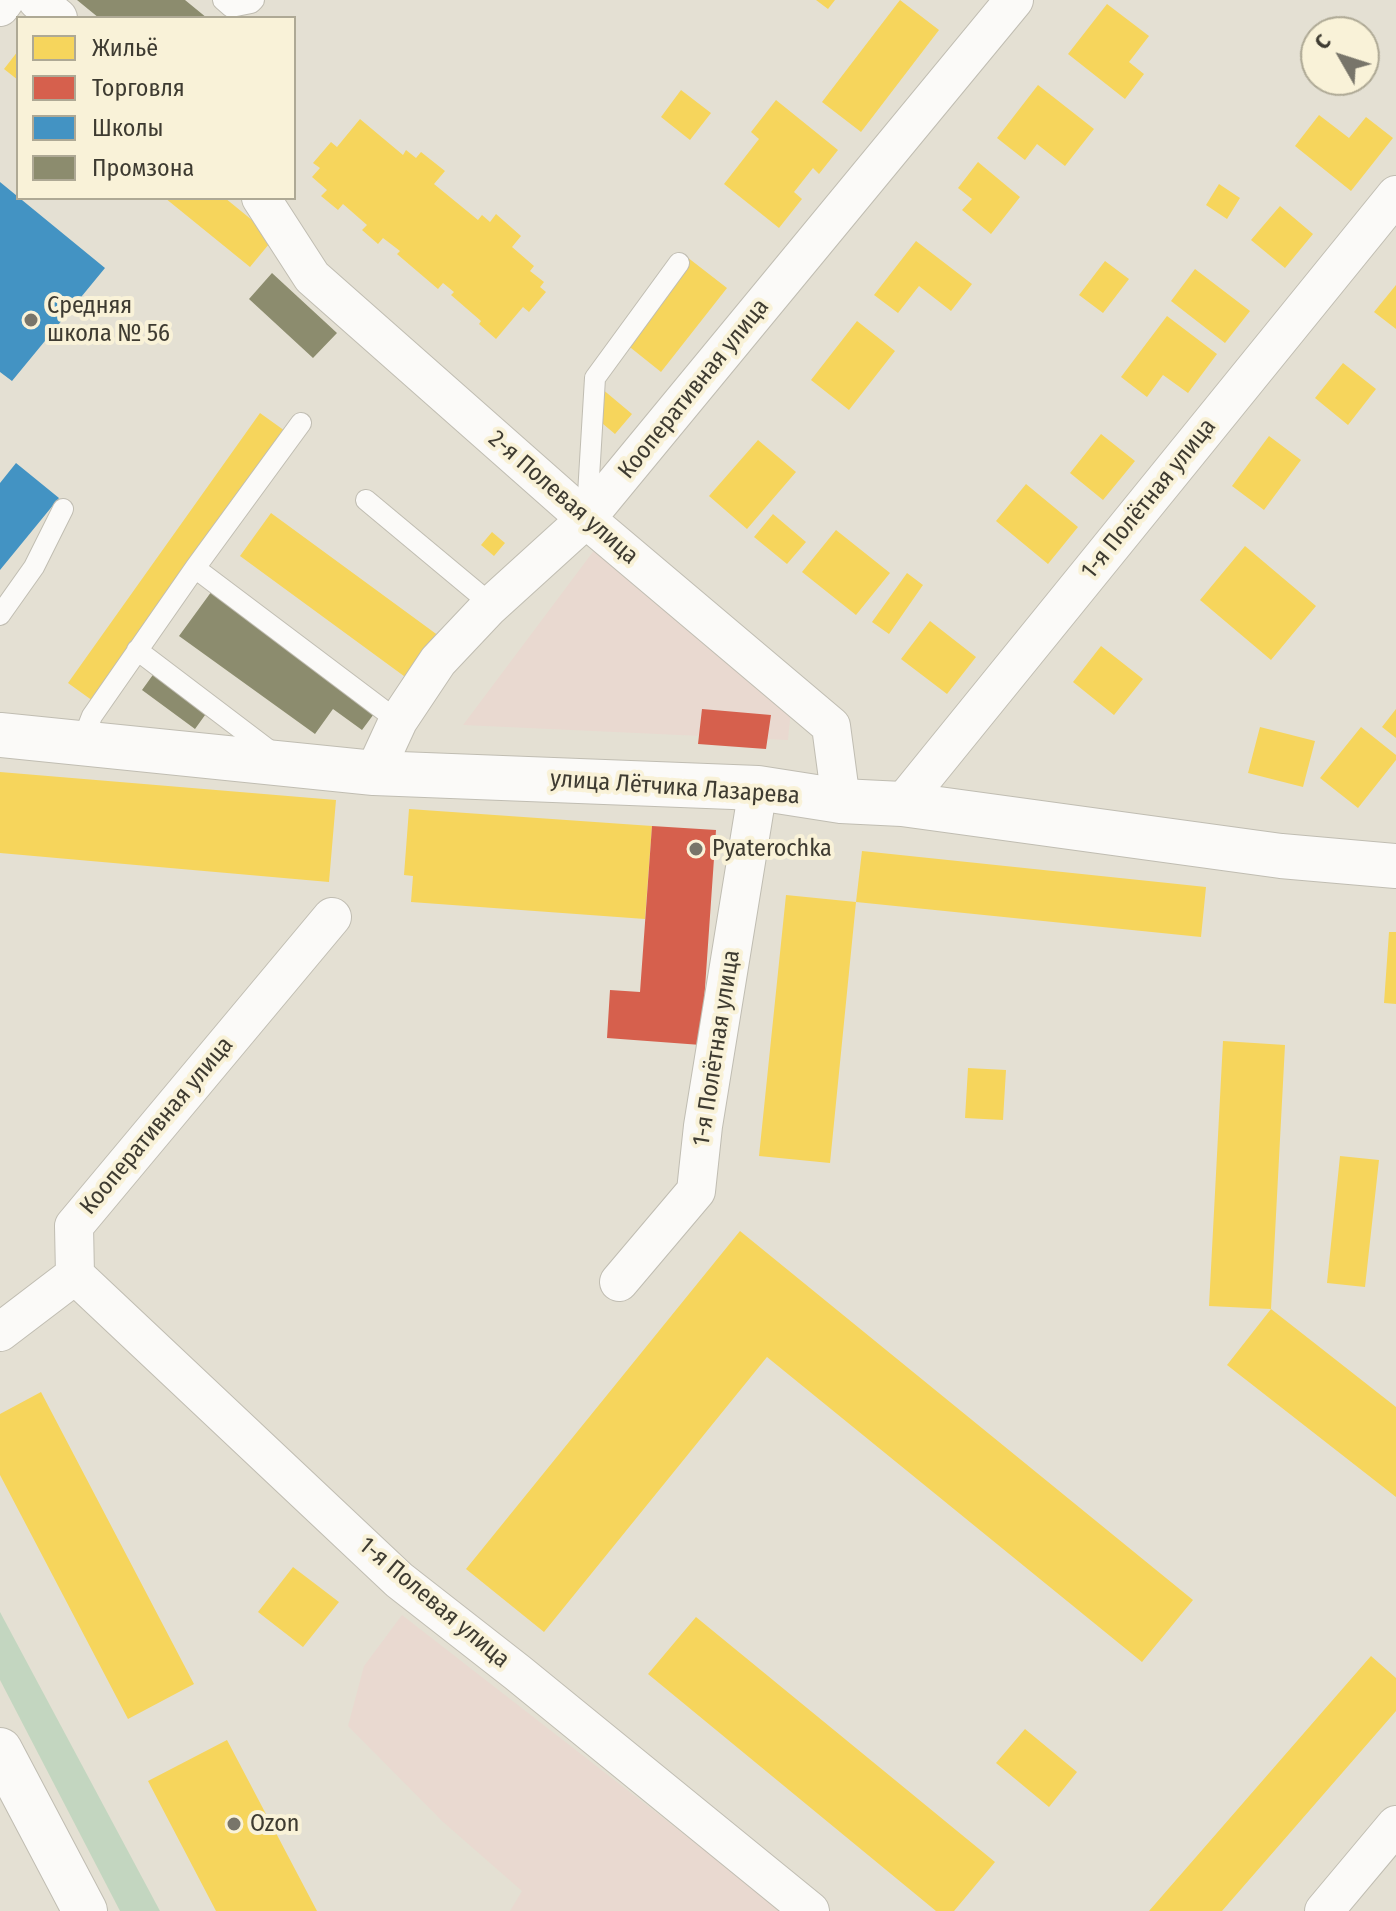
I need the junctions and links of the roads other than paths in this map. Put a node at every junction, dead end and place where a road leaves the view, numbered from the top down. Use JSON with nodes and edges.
{"nodes":[{"id":1,"x":5,"y":0,"type":"edge"},
{"id":2,"x":37,"y":0,"type":"edge"},
{"id":3,"x":223,"y":0,"type":"edge"},
{"id":4,"x":254,"y":0,"type":"edge"},
{"id":5,"x":1014,"y":0,"type":"edge"},
{"id":6,"x":0,"y":7,"type":"edge"},
{"id":7,"x":56,"y":16,"type":"edge"},
{"id":8,"x":1396,"y":195,"type":"edge"},
{"id":9,"x":262,"y":200,"type":"edge"},
{"id":10,"x":679,"y":263,"type":"dead end"},
{"id":11,"x":301,"y":423,"type":"dead end"},
{"id":12,"x":366,"y":500,"type":"dead end"},
{"id":13,"x":63,"y":509,"type":"dead end"},
{"id":14,"x":586,"y":519,"type":"junction"},
{"id":15,"x":195,"y":568,"type":"junction"},
{"id":16,"x":492,"y":605,"type":"junction"},
{"id":17,"x":0,"y":615,"type":"edge"},
{"id":18,"x":137,"y":650,"type":"junction"},
{"id":19,"x":398,"y":721,"type":"junction"},
{"id":20,"x":0,"y":735,"type":"edge"},
{"id":21,"x":81,"y":744,"type":"junction"},
{"id":22,"x":287,"y":764,"type":"junction"},
{"id":23,"x":374,"y":773,"type":"junction"},
{"id":24,"x":758,"y":788,"type":"junction"},
{"id":25,"x":841,"y":801,"type":"junction"},
{"id":26,"x":902,"y":804,"type":"junction"},
{"id":27,"x":1391,"y":859,"type":"edge"},
{"id":28,"x":332,"y":917,"type":"dead end"},
{"id":29,"x":75,"y":1275,"type":"junction"},
{"id":30,"x":619,"y":1282,"type":"dead end"},
{"id":31,"x":0,"y":1332,"type":"edge"},
{"id":32,"x":0,"y":1750,"type":"edge"},
{"id":33,"x":1396,"y":1825,"type":"edge"},
{"id":34,"x":85,"y":1911,"type":"edge"},
{"id":35,"x":810,"y":1911,"type":"edge"},
{"id":36,"x":1324,"y":1911,"type":"edge"}],
"edges":[{"from":1,"to":6,"type":"street"},
{"from":2,"to":7,"type":"street"},
{"from":3,"to":4,"type":"lane"},
{"from":5,"to":14,"type":"street","name":"Кооперативная улица"},
{"from":8,"to":26,"type":"street","name":"1-я Полётная улица"},
{"from":9,"to":14,"type":"street","name":"2-я Полевая улица"},
{"from":10,"to":14,"type":"lane"},
{"from":11,"to":15,"type":"lane"},
{"from":12,"to":16,"type":"lane"},
{"from":13,"to":17,"type":"lane"},
{"from":14,"to":16,"type":"street","name":"Кооперативная улица"},
{"from":14,"to":25,"type":"street","name":"2-я Полевая улица"},
{"from":15,"to":18,"type":"lane"},
{"from":15,"to":19,"type":"lane"},
{"from":16,"to":19,"type":"street","name":"Кооперативная улица"},
{"from":18,"to":21,"type":"lane"},
{"from":18,"to":22,"type":"lane"},
{"from":19,"to":23,"type":"street","name":"Кооперативная улица"},
{"from":20,"to":21,"type":"main road","name":"улица Лётчика Лазарева"},
{"from":21,"to":22,"type":"main road","name":"улица Лётчика Лазарева"},
{"from":22,"to":23,"type":"main road","name":"улица Лётчика Лазарева"},
{"from":23,"to":24,"type":"main road","name":"улица Лётчика Лазарева"},
{"from":24,"to":25,"type":"main road","name":"улица Лётчика Лазарева"},
{"from":24,"to":30,"type":"street","name":"1-я Полётная улица"},
{"from":25,"to":26,"type":"main road","name":"улица Лётчика Лазарева"},
{"from":26,"to":27,"type":"main road","name":"улица Лётчика Лазарева"},
{"from":28,"to":29,"type":"street","name":"Кооперативная улица"},
{"from":29,"to":31,"type":"street"},
{"from":29,"to":35,"type":"street","name":"1-я Полевая улица"},
{"from":32,"to":34,"type":"main road"},
{"from":33,"to":36,"type":"street"}]}
